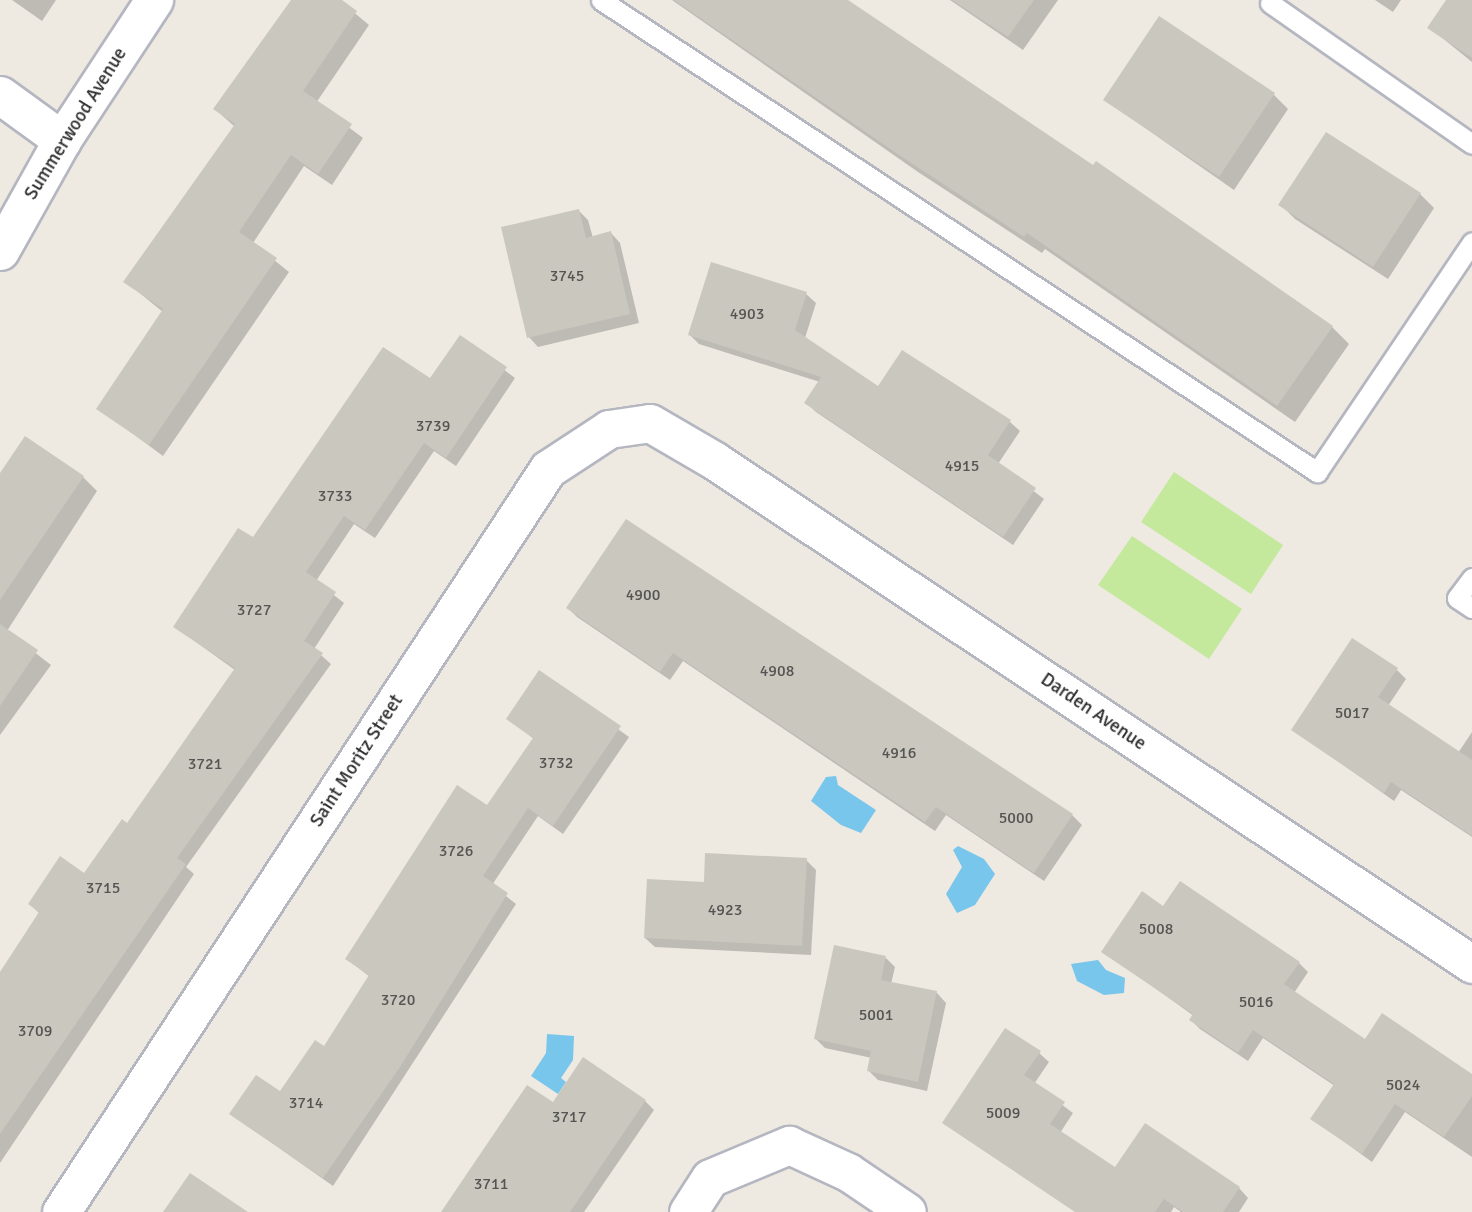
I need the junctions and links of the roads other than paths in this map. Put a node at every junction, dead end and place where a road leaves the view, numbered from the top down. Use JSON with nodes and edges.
{"nodes":[{"id":1,"x":154,"y":0,"type":"edge"},
{"id":2,"x":601,"y":0,"type":"edge"},
{"id":3,"x":1270,"y":3,"type":"dead end"},
{"id":4,"x":0,"y":95,"type":"edge"},
{"id":5,"x":62,"y":140,"type":"junction"},
{"id":6,"x":1472,"y":144,"type":"edge"},
{"id":7,"x":1472,"y":242,"type":"edge"},
{"id":8,"x":0,"y":250,"type":"edge"},
{"id":9,"x":715,"y":461,"type":"joint"},
{"id":10,"x":1472,"y":578,"type":"edge"},
{"id":11,"x":1472,"y":608,"type":"edge"},
{"id":12,"x":1472,"y":964,"type":"edge"},
{"id":13,"x":61,"y":1212,"type":"edge"},
{"id":14,"x":688,"y":1212,"type":"edge"},
{"id":15,"x":907,"y":1212,"type":"edge"}],
"edges":[{"from":1,"to":5,"type":"street","name":"Summerwood Avenue"},
{"from":2,"to":7,"type":"lane"},
{"from":3,"to":6,"type":"lane"},
{"from":4,"to":5,"type":"street"},
{"from":5,"to":8,"type":"street","name":"Summerwood Avenue"},
{"from":9,"to":12,"type":"street","name":"Darden Avenue"},
{"from":9,"to":13,"type":"street","name":"Saint Moritz Street"},
{"from":10,"to":11,"type":"lane"},
{"from":14,"to":15,"type":"street"}]}
